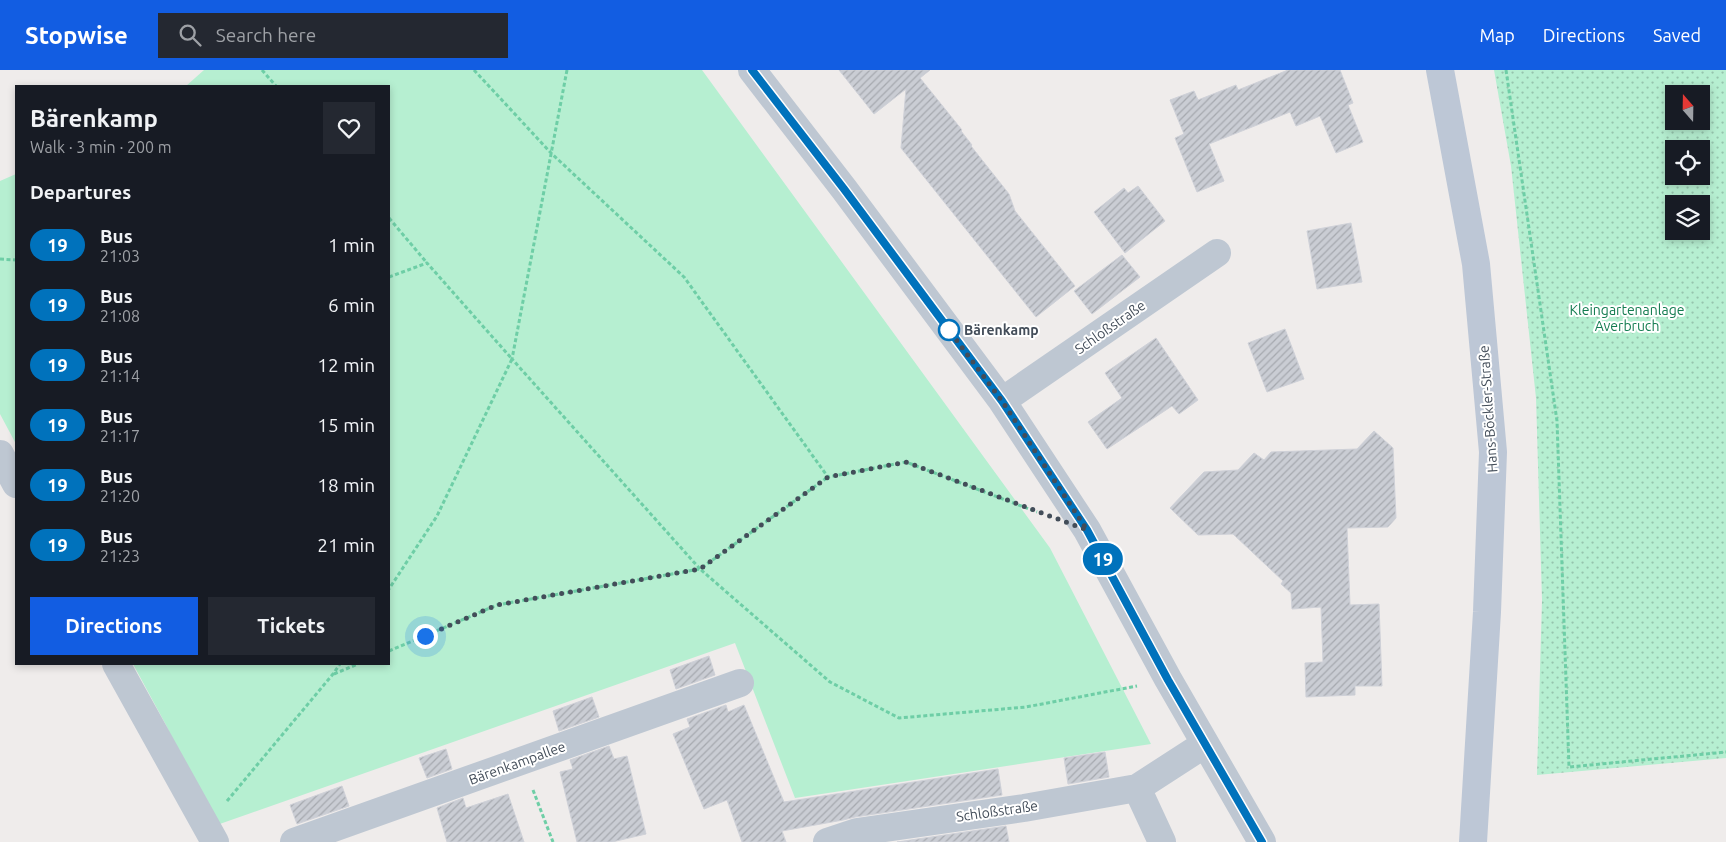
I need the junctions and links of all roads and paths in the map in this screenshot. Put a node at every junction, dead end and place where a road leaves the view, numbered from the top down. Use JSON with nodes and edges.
{"nodes":[{"id":1,"x":262,"y":70,"type":"edge"},
{"id":2,"x":474,"y":70,"type":"edge"},
{"id":3,"x":568,"y":70,"type":"edge"},
{"id":4,"x":752,"y":70,"type":"edge"},
{"id":5,"x":1440,"y":70,"type":"edge"},
{"id":6,"x":1506,"y":70,"type":"edge"},
{"id":7,"x":275,"y":85,"type":"edge"},
{"id":8,"x":551,"y":153,"type":"junction"},
{"id":9,"x":390,"y":219,"type":"edge"},
{"id":10,"x":1217,"y":252,"type":"dead end"},
{"id":11,"x":0,"y":259,"type":"edge"},
{"id":12,"x":15,"y":260,"type":"edge"},
{"id":13,"x":427,"y":263,"type":"junction"},
{"id":14,"x":390,"y":277,"type":"edge"},
{"id":15,"x":512,"y":359,"type":"junction"},
{"id":16,"x":1002,"y":401,"type":"junction"},
{"id":17,"x":0,"y":454,"type":"edge"},
{"id":18,"x":828,"y":477,"type":"junction"},
{"id":19,"x":15,"y":482,"type":"edge"},
{"id":20,"x":1042,"y":513,"type":"dead end"},
{"id":21,"x":700,"y":569,"type":"junction"},
{"id":22,"x":390,"y":587,"type":"edge"},
{"id":23,"x":390,"y":651,"type":"edge"},
{"id":24,"x":117,"y":665,"type":"edge"},
{"id":25,"x":339,"y":665,"type":"edge"},
{"id":26,"x":356,"y":665,"type":"edge"},
{"id":27,"x":333,"y":674,"type":"junction"},
{"id":28,"x":1168,"y":680,"type":"junction"},
{"id":29,"x":740,"y":683,"type":"dead end"},
{"id":30,"x":1205,"y":744,"type":"junction"},
{"id":31,"x":1726,"y":752,"type":"edge"},
{"id":32,"x":522,"y":761,"type":"junction"},
{"id":33,"x":1137,"y":788,"type":"junction"},
{"id":34,"x":211,"y":834,"type":"edge"},
{"id":35,"x":294,"y":842,"type":"edge"},
{"id":36,"x":553,"y":842,"type":"edge"},
{"id":37,"x":827,"y":842,"type":"edge"},
{"id":38,"x":1162,"y":842,"type":"edge"},
{"id":39,"x":1262,"y":842,"type":"edge"},
{"id":40,"x":1473,"y":842,"type":"edge"}],
"edges":[{"from":1,"to":7,"type":"path"},
{"from":2,"to":8,"type":"path"},
{"from":3,"to":8,"type":"path"},
{"from":4,"to":16,"type":"street"},
{"from":5,"to":40,"type":"main road","name":"Hans-Böckler-Straße"},
{"from":6,"to":31,"type":"path"},
{"from":8,"to":15,"type":"path"},
{"from":8,"to":18,"type":"path"},
{"from":9,"to":13,"type":"path"},
{"from":10,"to":16,"type":"street","name":"Schloßstraße"},
{"from":11,"to":12,"type":"path"},
{"from":13,"to":14,"type":"path"},
{"from":13,"to":15,"type":"path"},
{"from":15,"to":21,"type":"path"},
{"from":15,"to":22,"type":"path"},
{"from":16,"to":28,"type":"street"},
{"from":17,"to":19,"type":"street"},
{"from":18,"to":20,"type":"path"},
{"from":18,"to":21,"type":"path"},
{"from":21,"to":23,"type":"path"},
{"from":21,"to":28,"type":"path"},
{"from":24,"to":34,"type":"street"},
{"from":25,"to":27,"type":"path"},
{"from":26,"to":27,"type":"path"},
{"from":27,"to":34,"type":"path"},
{"from":28,"to":30,"type":"street"},
{"from":29,"to":32,"type":"street","name":"Bärenkampallee"},
{"from":30,"to":33,"type":"street","name":"Schloßstraße"},
{"from":30,"to":39,"type":"street"},
{"from":32,"to":35,"type":"street","name":"Bärenkampallee"},
{"from":32,"to":36,"type":"path"},
{"from":33,"to":37,"type":"street","name":"Schloßstraße"},
{"from":33,"to":38,"type":"street"}]}
